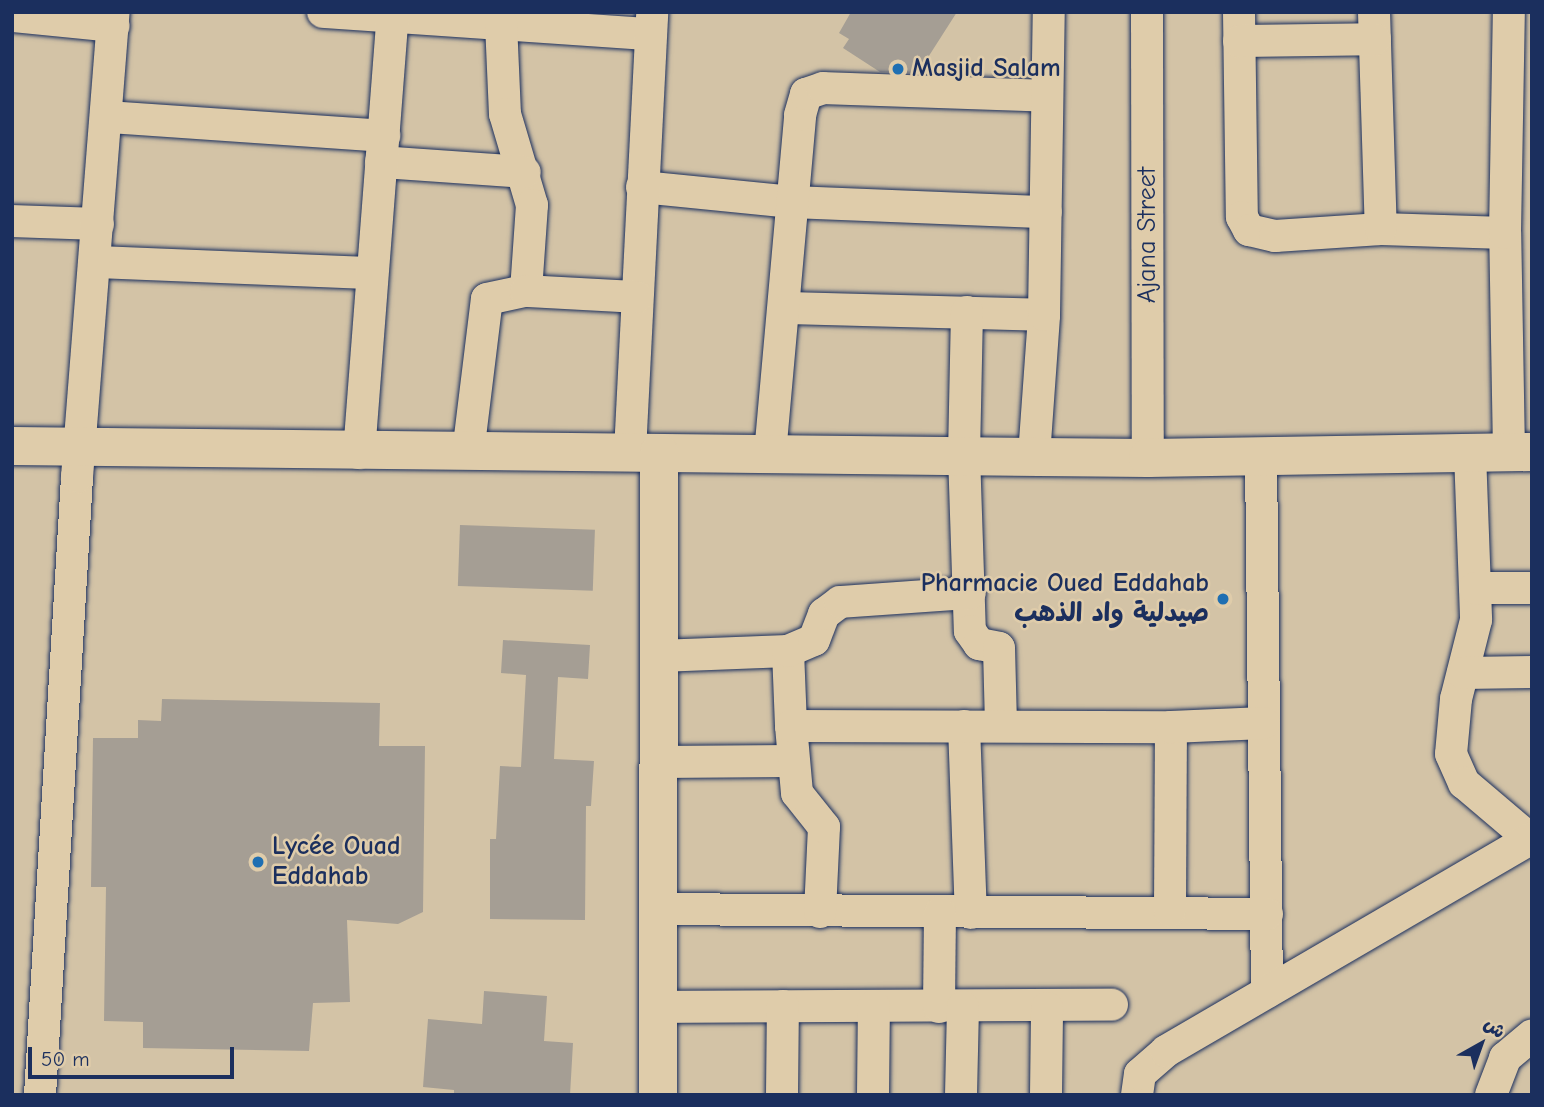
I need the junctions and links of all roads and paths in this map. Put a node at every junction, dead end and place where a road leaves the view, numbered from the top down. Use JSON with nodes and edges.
{"nodes":[{"id":1,"x":323,"y":12,"type":"edge"},
{"id":2,"x":1049,"y":12,"type":"edge"},
{"id":3,"x":1147,"y":12,"type":"edge"},
{"id":4,"x":1510,"y":12,"type":"edge"},
{"id":5,"x":393,"y":14,"type":"edge"},
{"id":6,"x":12,"y":16,"type":"edge"},
{"id":7,"x":114,"y":19,"type":"edge"},
{"id":8,"x":501,"y":23,"type":"junction"},
{"id":9,"x":650,"y":23,"type":"edge"},
{"id":10,"x":1375,"y":26,"type":"edge"},
{"id":11,"x":1239,"y":27,"type":"edge"},
{"id":12,"x":1048,"y":96,"type":"junction"},
{"id":13,"x":108,"y":117,"type":"junction"},
{"id":14,"x":383,"y":149,"type":"junction"},
{"id":15,"x":525,"y":173,"type":"junction"},
{"id":16,"x":642,"y":187,"type":"junction"},
{"id":17,"x":792,"y":202,"type":"junction"},
{"id":18,"x":1046,"y":212,"type":"junction"},
{"id":19,"x":12,"y":221,"type":"edge"},
{"id":20,"x":98,"y":224,"type":"junction"},
{"id":21,"x":1381,"y":229,"type":"junction"},
{"id":22,"x":1505,"y":233,"type":"junction"},
{"id":23,"x":96,"y":262,"type":"junction"},
{"id":24,"x":371,"y":273,"type":"junction"},
{"id":25,"x":526,"y":291,"type":"junction"},
{"id":26,"x":637,"y":297,"type":"junction"},
{"id":27,"x":785,"y":308,"type":"junction"},
{"id":28,"x":967,"y":312,"type":"junction"},
{"id":29,"x":1044,"y":315,"type":"junction"},
{"id":30,"x":12,"y":446,"type":"edge"},
{"id":31,"x":81,"y":446,"type":"junction"},
{"id":32,"x":645,"y":452,"type":"junction"},
{"id":33,"x":1520,"y":452,"type":"edge"},
{"id":34,"x":359,"y":453,"type":"junction"},
{"id":35,"x":468,"y":453,"type":"junction"},
{"id":36,"x":1470,"y":453,"type":"junction"},
{"id":37,"x":769,"y":454,"type":"junction"},
{"id":38,"x":964,"y":454,"type":"junction"},
{"id":39,"x":1034,"y":456,"type":"junction"},
{"id":40,"x":1261,"y":456,"type":"junction"},
{"id":41,"x":1148,"y":458,"type":"junction"},
{"id":42,"x":1475,"y":588,"type":"junction"},
{"id":43,"x":1532,"y":588,"type":"edge"},
{"id":44,"x":970,"y":593,"type":"junction"},
{"id":45,"x":788,"y":651,"type":"junction"},
{"id":46,"x":659,"y":656,"type":"junction"},
{"id":47,"x":1532,"y":672,"type":"edge"},
{"id":48,"x":1463,"y":673,"type":"junction"},
{"id":49,"x":1002,"y":723,"type":"junction"},
{"id":50,"x":1264,"y":723,"type":"junction"},
{"id":51,"x":791,"y":726,"type":"junction"},
{"id":52,"x":964,"y":726,"type":"junction"},
{"id":53,"x":1171,"y":727,"type":"junction"},
{"id":54,"x":792,"y":761,"type":"junction"},
{"id":55,"x":659,"y":762,"type":"junction"},
{"id":56,"x":1531,"y":839,"type":"edge"},
{"id":57,"x":659,"y":909,"type":"junction"},
{"id":58,"x":1170,"y":911,"type":"junction"},
{"id":59,"x":820,"y":912,"type":"junction"},
{"id":60,"x":940,"y":913,"type":"junction"},
{"id":61,"x":971,"y":913,"type":"junction"},
{"id":62,"x":1267,"y":914,"type":"junction"},
{"id":63,"x":1267,"y":992,"type":"junction"},
{"id":64,"x":1112,"y":1005,"type":"dead end"},
{"id":65,"x":783,"y":1006,"type":"junction"},
{"id":66,"x":874,"y":1006,"type":"junction"},
{"id":67,"x":658,"y":1007,"type":"junction"},
{"id":68,"x":951,"y":1007,"type":"junction"},
{"id":69,"x":1047,"y":1008,"type":"junction"},
{"id":70,"x":1532,"y":1035,"type":"edge"},
{"id":71,"x":40,"y":1095,"type":"edge"},
{"id":72,"x":658,"y":1095,"type":"edge"},
{"id":73,"x":782,"y":1095,"type":"edge"},
{"id":74,"x":873,"y":1095,"type":"edge"},
{"id":75,"x":961,"y":1095,"type":"edge"},
{"id":76,"x":1046,"y":1095,"type":"edge"},
{"id":77,"x":1137,"y":1095,"type":"edge"},
{"id":78,"x":1491,"y":1095,"type":"edge"}],
"edges":[{"from":1,"to":5,"type":"street"},
{"from":2,"to":12,"type":"street"},
{"from":3,"to":41,"type":"street","name":"Ajana Street"},
{"from":4,"to":22,"type":"street"},
{"from":5,"to":8,"type":"street"},
{"from":5,"to":14,"type":"street"},
{"from":6,"to":7,"type":"street"},
{"from":7,"to":13,"type":"street"},
{"from":8,"to":9,"type":"street"},
{"from":8,"to":15,"type":"street"},
{"from":9,"to":16,"type":"street"},
{"from":10,"to":11,"type":"street"},
{"from":10,"to":21,"type":"street"},
{"from":11,"to":21,"type":"street"},
{"from":12,"to":17,"type":"street"},
{"from":12,"to":18,"type":"street"},
{"from":13,"to":14,"type":"street"},
{"from":13,"to":20,"type":"street"},
{"from":14,"to":15,"type":"street"},
{"from":14,"to":24,"type":"street"},
{"from":15,"to":25,"type":"street"},
{"from":16,"to":17,"type":"street"},
{"from":16,"to":26,"type":"street"},
{"from":17,"to":18,"type":"street"},
{"from":17,"to":27,"type":"street"},
{"from":18,"to":29,"type":"street"},
{"from":19,"to":20,"type":"street"},
{"from":20,"to":23,"type":"street"},
{"from":21,"to":22,"type":"street"},
{"from":22,"to":33,"type":"street"},
{"from":23,"to":24,"type":"street"},
{"from":23,"to":31,"type":"street"},
{"from":24,"to":34,"type":"street"},
{"from":25,"to":26,"type":"street"},
{"from":25,"to":35,"type":"street"},
{"from":26,"to":32,"type":"street"},
{"from":27,"to":28,"type":"street"},
{"from":27,"to":37,"type":"street"},
{"from":28,"to":29,"type":"street"},
{"from":28,"to":38,"type":"street"},
{"from":29,"to":39,"type":"street"},
{"from":30,"to":31,"type":"main road"},
{"from":31,"to":34,"type":"main road"},
{"from":31,"to":71,"type":"street"},
{"from":32,"to":35,"type":"main road"},
{"from":32,"to":37,"type":"main road"},
{"from":32,"to":46,"type":"main road"},
{"from":33,"to":36,"type":"main road"},
{"from":34,"to":35,"type":"main road"},
{"from":36,"to":40,"type":"main road"},
{"from":36,"to":42,"type":"street"},
{"from":37,"to":38,"type":"main road"},
{"from":38,"to":39,"type":"main road"},
{"from":38,"to":44,"type":"street"},
{"from":39,"to":41,"type":"main road"},
{"from":40,"to":41,"type":"main road"},
{"from":40,"to":50,"type":"street"},
{"from":42,"to":43,"type":"street"},
{"from":42,"to":48,"type":"street"},
{"from":44,"to":45,"type":"street"},
{"from":44,"to":49,"type":"street"},
{"from":45,"to":46,"type":"street"},
{"from":45,"to":51,"type":"street"},
{"from":46,"to":55,"type":"main road"},
{"from":47,"to":48,"type":"street"},
{"from":48,"to":56,"type":"street"},
{"from":49,"to":52,"type":"street"},
{"from":49,"to":53,"type":"street"},
{"from":50,"to":53,"type":"street"},
{"from":50,"to":62,"type":"street"},
{"from":51,"to":52,"type":"street"},
{"from":51,"to":54,"type":"street"},
{"from":52,"to":61,"type":"street"},
{"from":53,"to":58,"type":"street"},
{"from":54,"to":55,"type":"street"},
{"from":54,"to":59,"type":"street"},
{"from":55,"to":57,"type":"main road"},
{"from":56,"to":63,"type":"street"},
{"from":57,"to":59,"type":"street"},
{"from":57,"to":67,"type":"main road"},
{"from":58,"to":61,"type":"street"},
{"from":58,"to":62,"type":"street"},
{"from":59,"to":60,"type":"street"},
{"from":60,"to":61,"type":"street"},
{"from":60,"to":68,"type":"street"},
{"from":62,"to":63,"type":"street"},
{"from":63,"to":77,"type":"street"},
{"from":64,"to":69,"type":"street"},
{"from":65,"to":66,"type":"street"},
{"from":65,"to":67,"type":"street"},
{"from":65,"to":73,"type":"street"},
{"from":66,"to":68,"type":"street"},
{"from":66,"to":74,"type":"street"},
{"from":67,"to":72,"type":"main road"},
{"from":68,"to":69,"type":"street"},
{"from":68,"to":75,"type":"street"},
{"from":69,"to":76,"type":"street"},
{"from":70,"to":78,"type":"street"}]}
